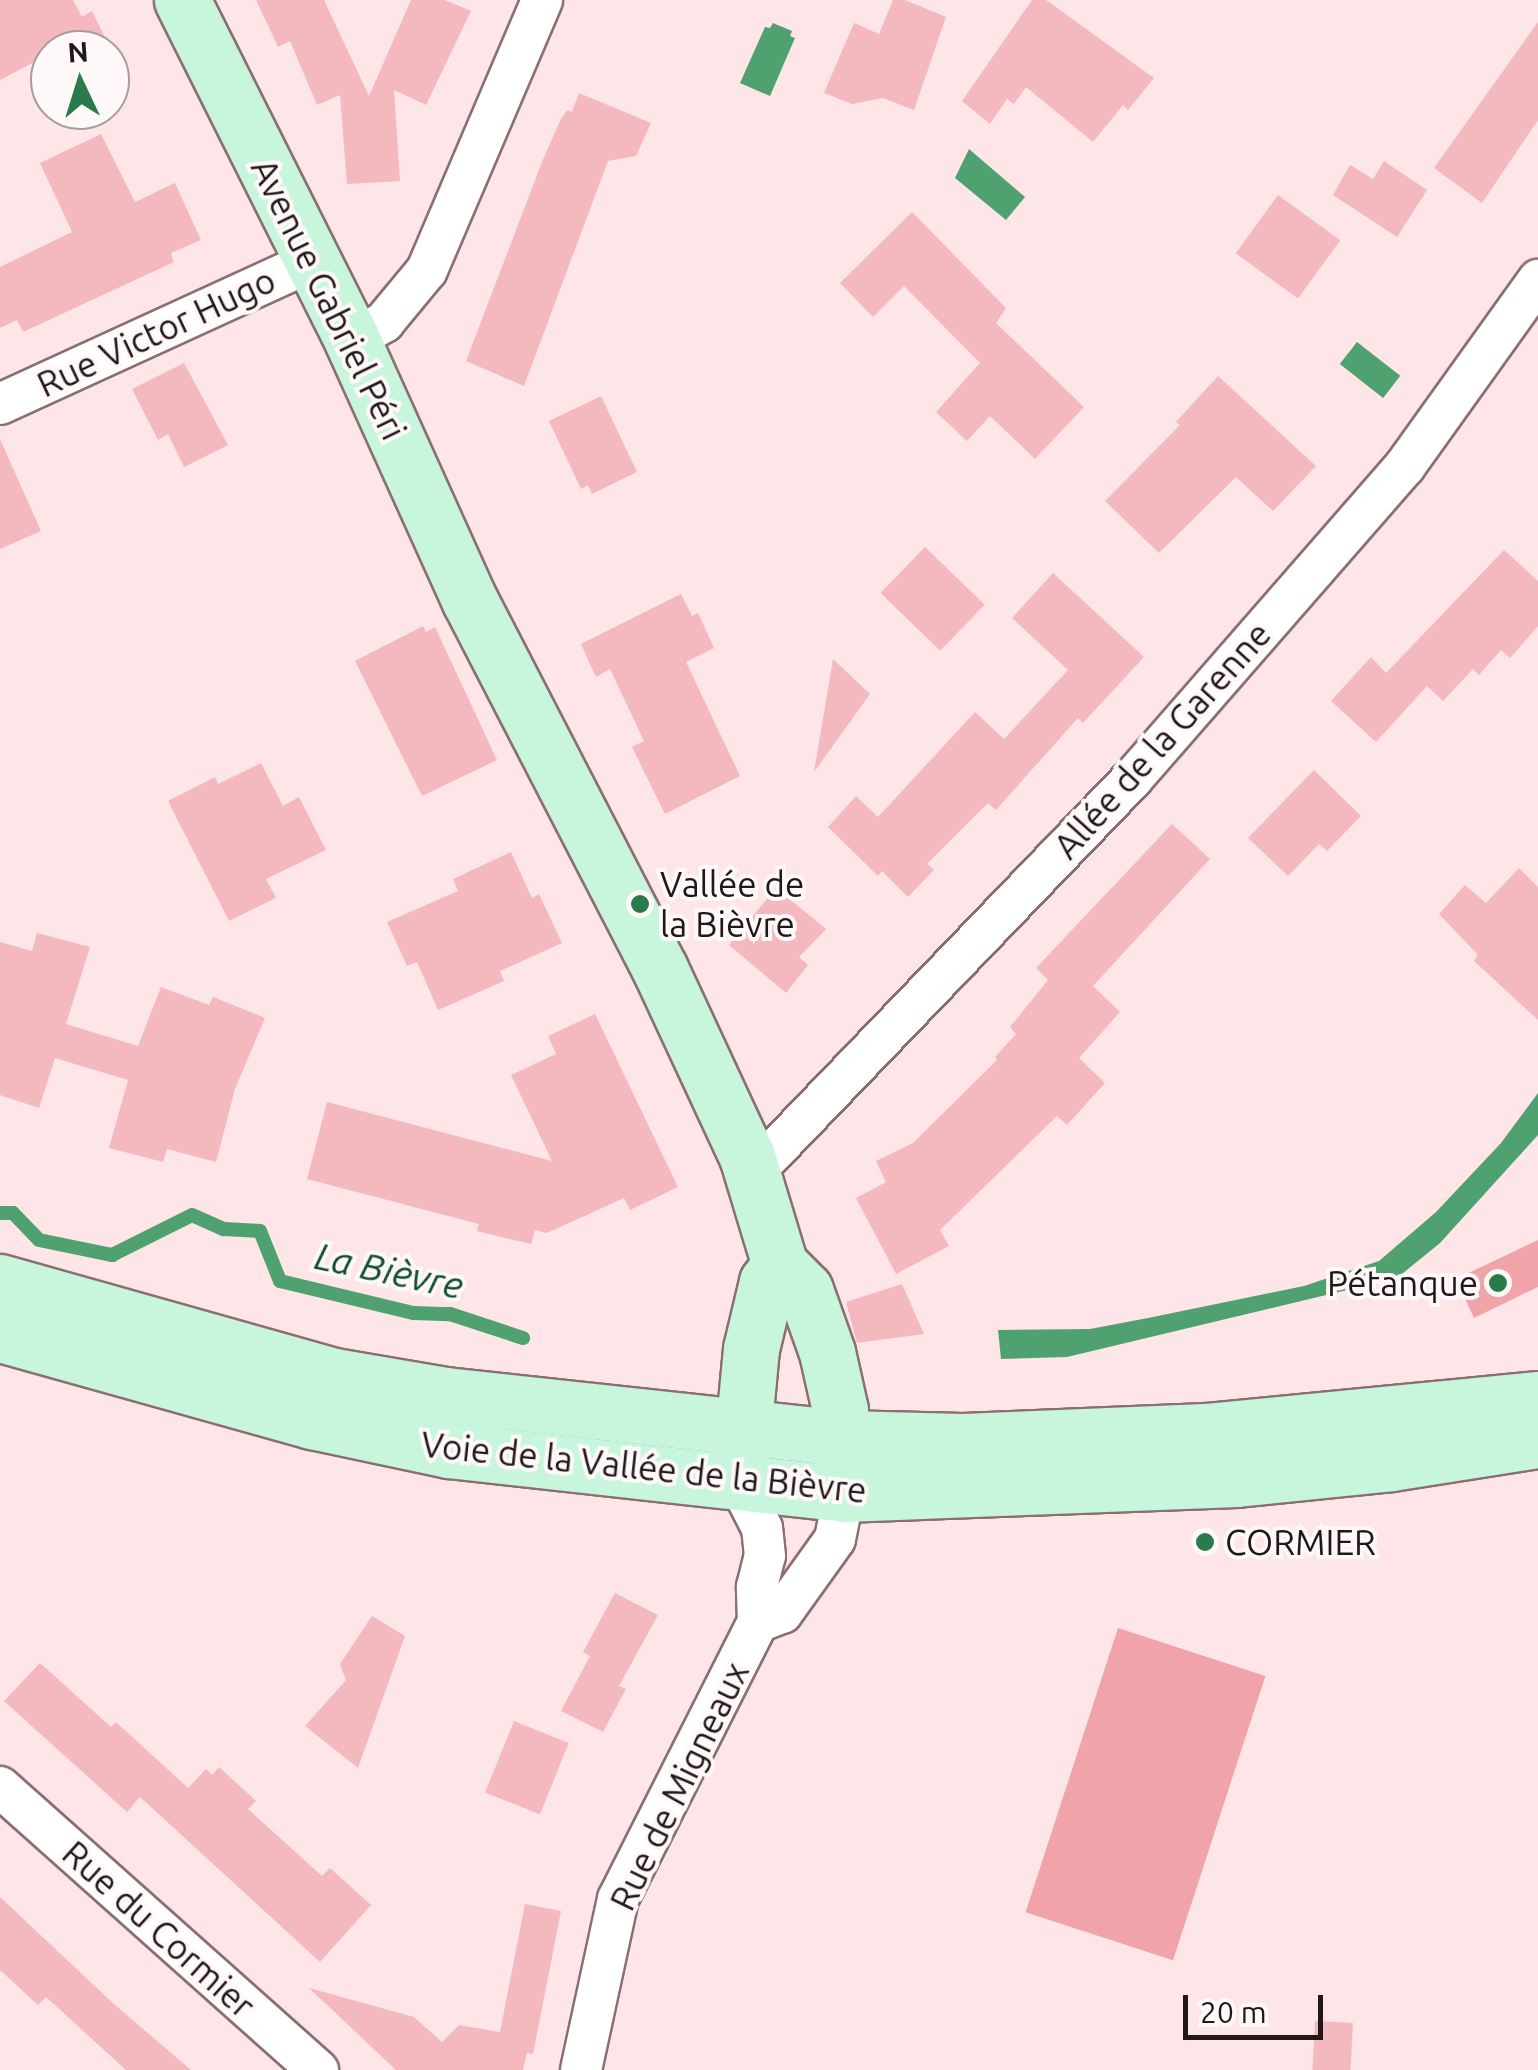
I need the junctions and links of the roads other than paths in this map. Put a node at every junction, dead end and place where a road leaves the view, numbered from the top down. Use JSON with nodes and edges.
{"nodes":[{"id":1,"x":182,"y":0,"type":"edge"},
{"id":2,"x":542,"y":0,"type":"edge"},
{"id":3,"x":312,"y":260,"type":"junction"},
{"id":4,"x":1538,"y":280,"type":"edge"},
{"id":5,"x":352,"y":340,"type":"junction"},
{"id":6,"x":0,"y":404,"type":"edge"},
{"id":7,"x":754,"y":1172,"type":"junction"},
{"id":8,"x":780,"y":1265,"type":"junction"},
{"id":9,"x":0,"y":1282,"type":"edge"},
{"id":10,"x":0,"y":1334,"type":"edge"},
{"id":11,"x":1518,"y":1401,"type":"edge"},
{"id":12,"x":1538,"y":1440,"type":"edge"},
{"id":13,"x":843,"y":1452,"type":"junction"},
{"id":14,"x":754,"y":1476,"type":"junction"},
{"id":15,"x":758,"y":1622,"type":"junction"},
{"id":16,"x":0,"y":1787,"type":"edge"},
{"id":17,"x":318,"y":2070,"type":"edge"},
{"id":18,"x":581,"y":2070,"type":"edge"}],
"edges":[{"from":1,"to":3,"type":"main road","name":"Avenue Gabriel Péri"},
{"from":2,"to":5,"type":"street"},
{"from":3,"to":5,"type":"main road","name":"Avenue Gabriel Péri"},
{"from":3,"to":6,"type":"street","name":"Rue Victor Hugo"},
{"from":4,"to":7,"type":"street","name":"Allée de la Garenne"},
{"from":5,"to":7,"type":"main road","name":"Avenue Gabriel Péri"},
{"from":7,"to":8,"type":"main road","name":"Avenue Gabriel Péri"},
{"from":8,"to":13,"type":"main road"},
{"from":8,"to":14,"type":"main road"},
{"from":9,"to":14,"type":"main road","name":"Voie de la Vallée de la Bièvre"},
{"from":10,"to":14,"type":"main road","name":"Voie de la Vallée de la Bièvre"},
{"from":11,"to":13,"type":"main road","name":"Voie de la Vallée de la Bièvre"},
{"from":12,"to":13,"type":"main road","name":"Voie de la Vallée de la Bièvre"},
{"from":13,"to":14,"type":"main road","name":"Voie de la Vallée de la Bièvre"},
{"from":13,"to":14,"type":"main road","name":"Voie de la Vallée de la Bièvre"},
{"from":13,"to":15,"type":"street","name":"Rue de Migneaux"},
{"from":14,"to":15,"type":"street","name":"Rue de Migneaux"},
{"from":15,"to":18,"type":"street","name":"Rue de Migneaux"},
{"from":16,"to":17,"type":"street","name":"Rue du Cormier"}]}
